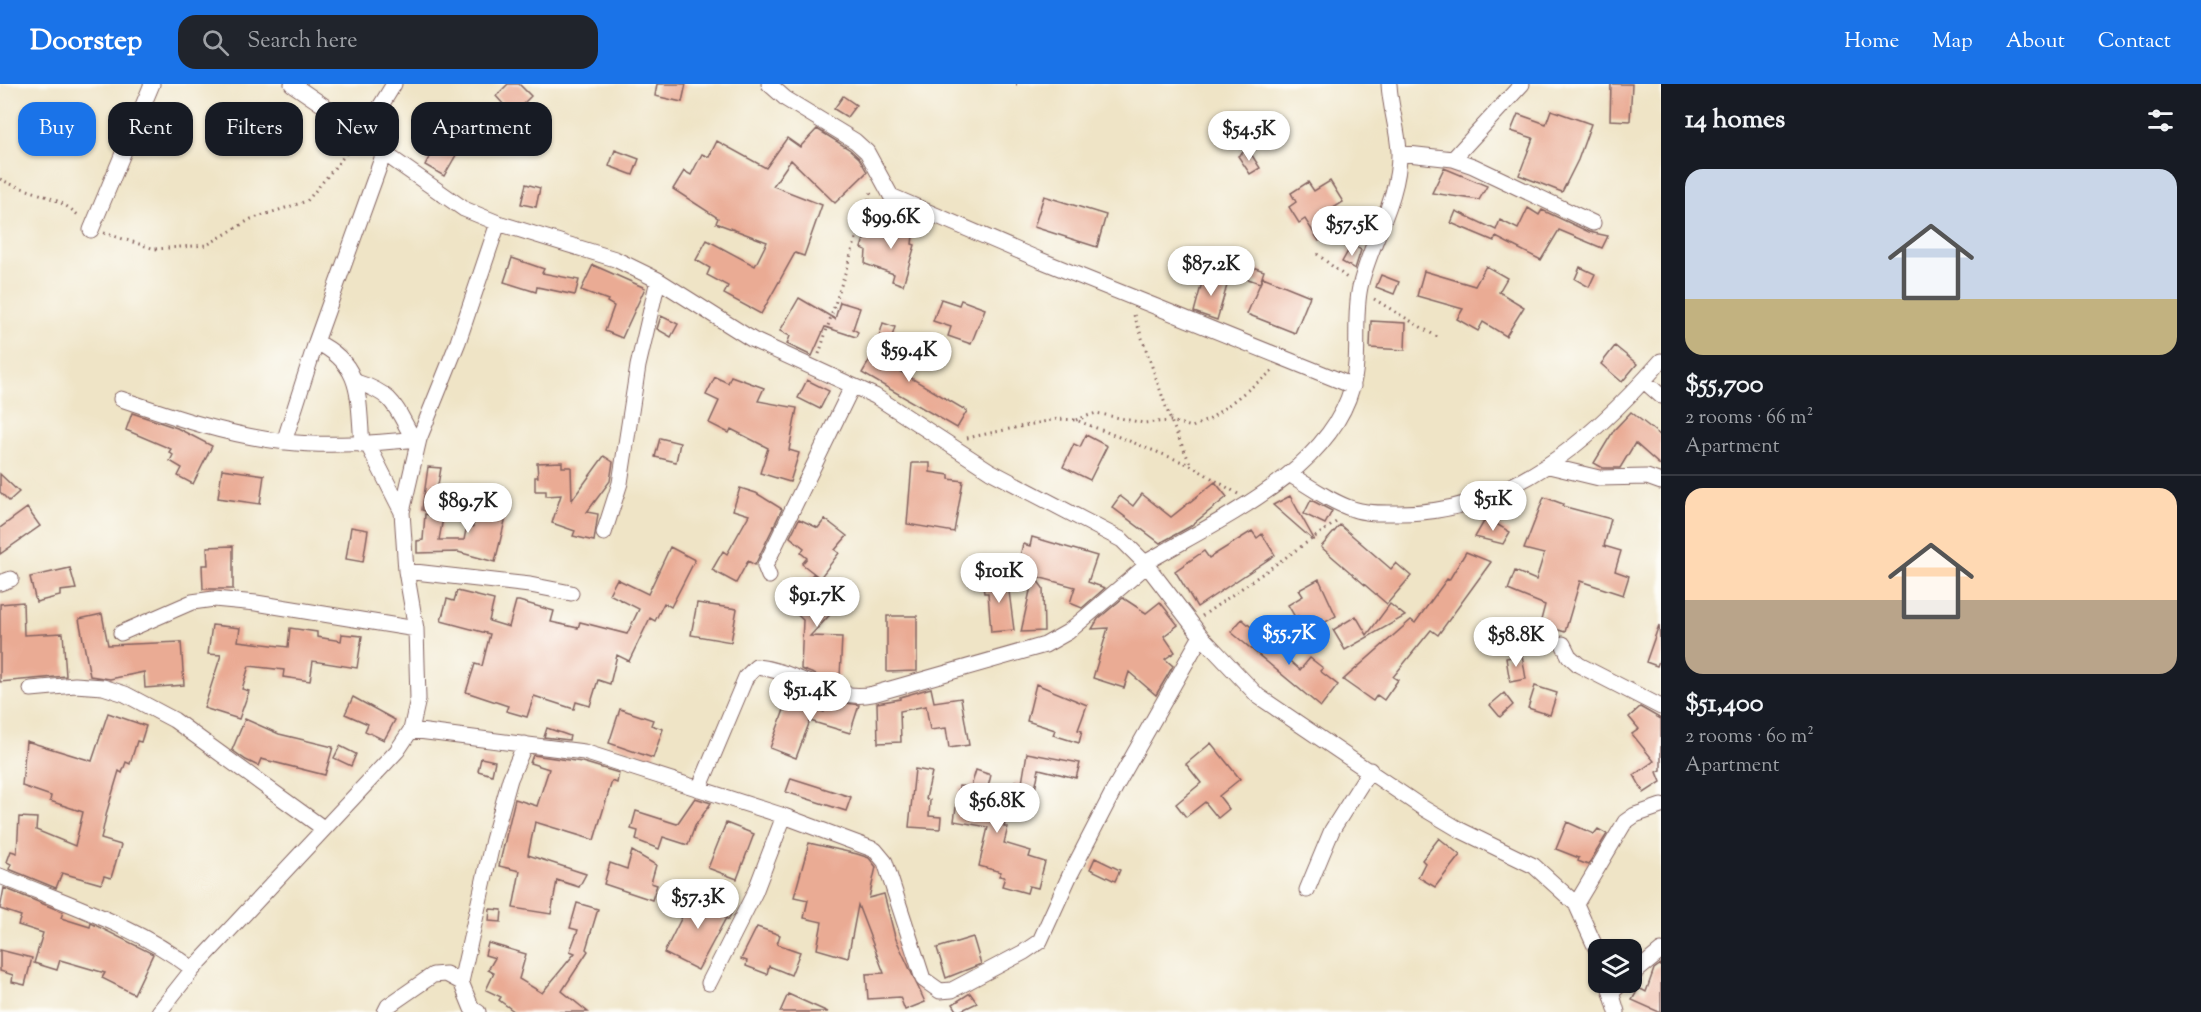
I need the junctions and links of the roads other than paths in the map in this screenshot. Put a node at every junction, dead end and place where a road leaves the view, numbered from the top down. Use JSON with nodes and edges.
{"nodes":[{"id":1,"x":152,"y":84,"type":"edge"},
{"id":2,"x":292,"y":84,"type":"edge"},
{"id":3,"x":394,"y":84,"type":"edge"},
{"id":4,"x":769,"y":84,"type":"edge"},
{"id":5,"x":1389,"y":84,"type":"edge"},
{"id":6,"x":1522,"y":84,"type":"edge"},
{"id":7,"x":318,"y":102,"type":"edge"},
{"id":8,"x":380,"y":102,"type":"edge"},
{"id":9,"x":1399,"y":153,"type":"junction"},
{"id":10,"x":383,"y":156,"type":"edge"},
{"id":11,"x":388,"y":156,"type":"edge"},
{"id":12,"x":1453,"y":159,"type":"junction"},
{"id":13,"x":498,"y":223,"type":"junction"},
{"id":14,"x":1593,"y":224,"type":"dead end"},
{"id":15,"x":91,"y":230,"type":"road end"},
{"id":16,"x":658,"y":280,"type":"junction"},
{"id":17,"x":315,"y":342,"type":"junction"},
{"id":18,"x":1661,"y":361,"type":"edge"},
{"id":19,"x":1644,"y":381,"type":"junction"},
{"id":20,"x":356,"y":382,"type":"junction"},
{"id":21,"x":1353,"y":386,"type":"junction"},
{"id":22,"x":852,"y":387,"type":"junction"},
{"id":23,"x":1661,"y":396,"type":"edge"},
{"id":24,"x":121,"y":399,"type":"dead end"},
{"id":25,"x":417,"y":440,"type":"junction"},
{"id":26,"x":284,"y":442,"type":"junction"},
{"id":27,"x":365,"y":445,"type":"junction"},
{"id":28,"x":1549,"y":465,"type":"junction"},
{"id":29,"x":1289,"y":474,"type":"junction"},
{"id":30,"x":1661,"y":482,"type":"edge"},
{"id":31,"x":402,"y":512,"type":"junction"},
{"id":32,"x":604,"y":533,"type":"dead end"},
{"id":33,"x":1146,"y":564,"type":"junction"},
{"id":34,"x":406,"y":571,"type":"junction"},
{"id":35,"x":769,"y":576,"type":"dead end"},
{"id":36,"x":571,"y":593,"type":"dead end"},
{"id":37,"x":416,"y":629,"type":"junction"},
{"id":38,"x":1196,"y":630,"type":"junction"},
{"id":39,"x":121,"y":633,"type":"dead end"},
{"id":40,"x":1563,"y":644,"type":"dead end"},
{"id":41,"x":31,"y":689,"type":"dead end"},
{"id":42,"x":1661,"y":707,"type":"edge"},
{"id":43,"x":411,"y":730,"type":"junction"},
{"id":44,"x":525,"y":744,"type":"junction"},
{"id":45,"x":1370,"y":770,"type":"junction"},
{"id":46,"x":699,"y":789,"type":"junction"},
{"id":47,"x":1661,"y":806,"type":"edge"},
{"id":48,"x":784,"y":816,"type":"junction"},
{"id":49,"x":323,"y":828,"type":"junction"},
{"id":50,"x":0,"y":876,"type":"edge"},
{"id":51,"x":1307,"y":890,"type":"dead end"},
{"id":52,"x":1576,"y":904,"type":"junction"},
{"id":53,"x":1592,"y":939,"type":"edge"},
{"id":54,"x":1661,"y":951,"type":"edge"},
{"id":55,"x":1642,"y":967,"type":"edge"},
{"id":56,"x":193,"y":969,"type":"junction"},
{"id":57,"x":461,"y":982,"type":"junction"},
{"id":58,"x":710,"y":984,"type":"dead end"},
{"id":59,"x":1611,"y":993,"type":"edge"},
{"id":60,"x":159,"y":1012,"type":"edge"},
{"id":61,"x":385,"y":1012,"type":"edge"},
{"id":62,"x":478,"y":1012,"type":"edge"},
{"id":63,"x":1617,"y":1012,"type":"edge"}],
"edges":[{"from":1,"to":15,"type":"street"},
{"from":2,"to":7,"type":"street"},
{"from":3,"to":8,"type":"street"},
{"from":4,"to":21,"type":"street"},
{"from":5,"to":9,"type":"street"},
{"from":6,"to":12,"type":"street"},
{"from":9,"to":12,"type":"street"},
{"from":9,"to":21,"type":"street"},
{"from":10,"to":17,"type":"street"},
{"from":11,"to":13,"type":"street"},
{"from":12,"to":14,"type":"street"},
{"from":13,"to":16,"type":"street"},
{"from":13,"to":25,"type":"street"},
{"from":16,"to":22,"type":"street"},
{"from":16,"to":32,"type":"street"},
{"from":17,"to":20,"type":"street"},
{"from":17,"to":26,"type":"street"},
{"from":18,"to":19,"type":"street"},
{"from":19,"to":23,"type":"street"},
{"from":19,"to":28,"type":"street"},
{"from":20,"to":25,"type":"street"},
{"from":20,"to":27,"type":"street"},
{"from":21,"to":29,"type":"street"},
{"from":22,"to":33,"type":"street"},
{"from":22,"to":35,"type":"street"},
{"from":24,"to":26,"type":"street"},
{"from":25,"to":27,"type":"street"},
{"from":25,"to":31,"type":"street"},
{"from":26,"to":27,"type":"street"},
{"from":27,"to":31,"type":"street"},
{"from":28,"to":29,"type":"street"},
{"from":28,"to":30,"type":"street"},
{"from":29,"to":33,"type":"street"},
{"from":31,"to":34,"type":"street"},
{"from":33,"to":38,"type":"street"},
{"from":33,"to":46,"type":"street"},
{"from":34,"to":36,"type":"street"},
{"from":34,"to":37,"type":"street"},
{"from":37,"to":39,"type":"street"},
{"from":37,"to":43,"type":"street"},
{"from":38,"to":45,"type":"street"},
{"from":38,"to":48,"type":"street"},
{"from":40,"to":42,"type":"street"},
{"from":41,"to":49,"type":"street"},
{"from":43,"to":44,"type":"street"},
{"from":43,"to":49,"type":"street"},
{"from":44,"to":46,"type":"street"},
{"from":44,"to":57,"type":"street"},
{"from":45,"to":51,"type":"street"},
{"from":45,"to":52,"type":"street"},
{"from":46,"to":48,"type":"street"},
{"from":47,"to":52,"type":"street"},
{"from":48,"to":58,"type":"street"},
{"from":49,"to":56,"type":"street"},
{"from":50,"to":56,"type":"street"},
{"from":52,"to":53,"type":"street"},
{"from":54,"to":55,"type":"street"},
{"from":56,"to":60,"type":"street"},
{"from":57,"to":61,"type":"street"},
{"from":57,"to":62,"type":"street"},
{"from":59,"to":63,"type":"street"}]}
